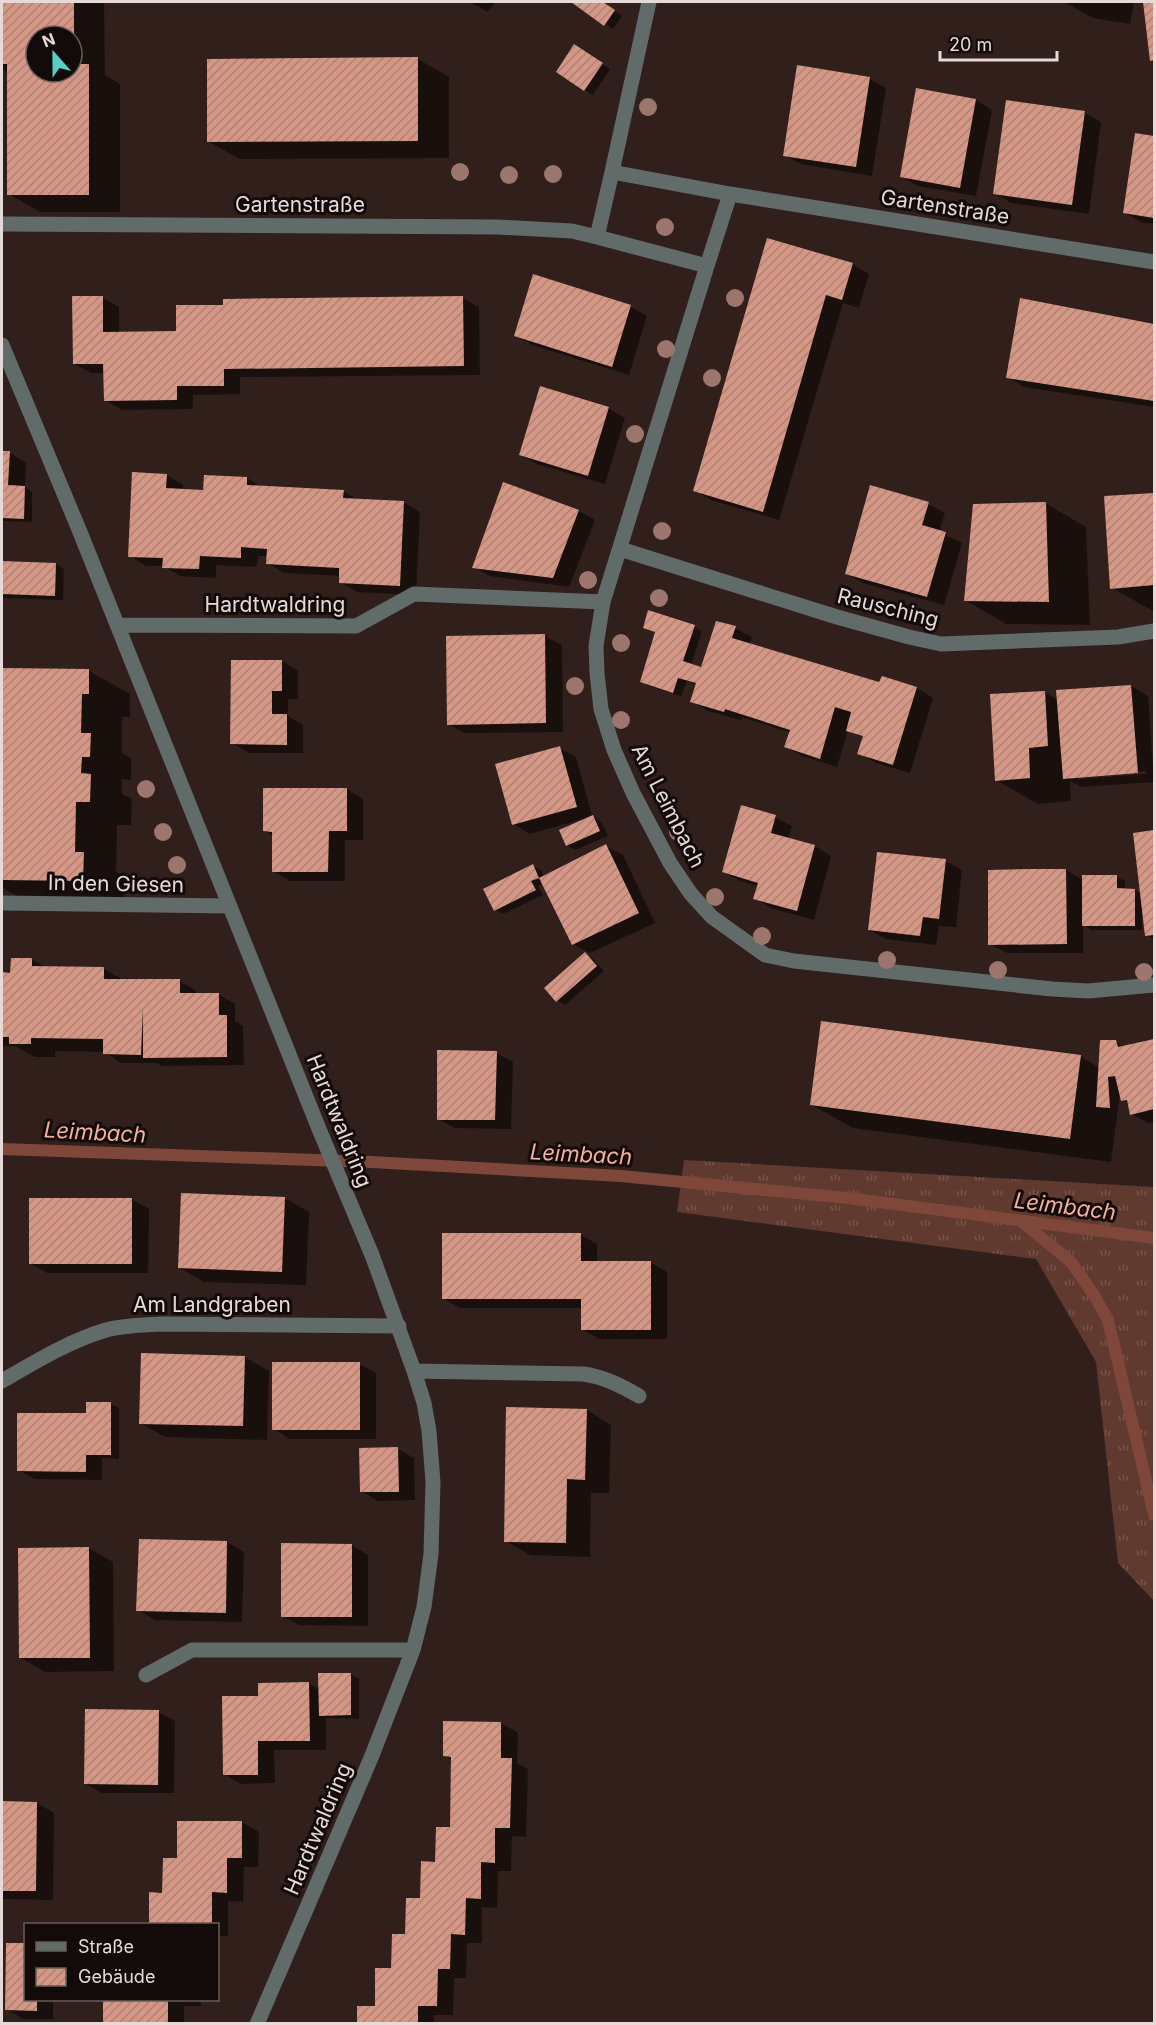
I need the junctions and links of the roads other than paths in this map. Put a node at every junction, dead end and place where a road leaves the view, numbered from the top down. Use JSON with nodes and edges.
{"nodes":[{"id":1,"x":649,"y":2,"type":"edge"},
{"id":2,"x":612,"y":172,"type":"junction"},
{"id":3,"x":730,"y":194,"type":"junction"},
{"id":4,"x":2,"y":224,"type":"edge"},
{"id":5,"x":597,"y":237,"type":"junction"},
{"id":6,"x":1155,"y":262,"type":"edge"},
{"id":7,"x":708,"y":266,"type":"junction"},
{"id":8,"x":2,"y":345,"type":"edge"},
{"id":9,"x":620,"y":549,"type":"junction"},
{"id":10,"x":603,"y":602,"type":"junction"},
{"id":11,"x":118,"y":625,"type":"junction"},
{"id":12,"x":1155,"y":631,"type":"edge"},
{"id":13,"x":2,"y":903,"type":"edge"},
{"id":14,"x":230,"y":906,"type":"junction"},
{"id":15,"x":1155,"y":985,"type":"edge"},
{"id":16,"x":399,"y":1326,"type":"junction"},
{"id":17,"x":414,"y":1371,"type":"junction"},
{"id":18,"x":2,"y":1381,"type":"edge"},
{"id":19,"x":639,"y":1396,"type":"dead end"},
{"id":20,"x":413,"y":1650,"type":"junction"},
{"id":21,"x":146,"y":1675,"type":"dead end"},
{"id":22,"x":257,"y":2024,"type":"edge"}],
"edges":[{"from":1,"to":2,"type":"street"},
{"from":2,"to":3,"type":"street","name":"Gartenstraße"},
{"from":2,"to":5,"type":"street"},
{"from":3,"to":6,"type":"street","name":"Gartenstraße"},
{"from":3,"to":7,"type":"street"},
{"from":4,"to":5,"type":"street","name":"Gartenstraße"},
{"from":5,"to":7,"type":"street","name":"Gartenstraße"},
{"from":7,"to":9,"type":"street","name":"Am Leimbach"},
{"from":8,"to":11,"type":"street","name":"Hardtwaldring"},
{"from":9,"to":10,"type":"street","name":"Am Leimbach"},
{"from":9,"to":12,"type":"street","name":"Rausching"},
{"from":10,"to":11,"type":"street","name":"Hardtwaldring"},
{"from":10,"to":15,"type":"street","name":"Am Leimbach"},
{"from":11,"to":14,"type":"street","name":"Hardtwaldring"},
{"from":13,"to":14,"type":"street","name":"In den Giesen"},
{"from":14,"to":16,"type":"street","name":"Hardtwaldring"},
{"from":16,"to":17,"type":"street","name":"Hardtwaldring"},
{"from":16,"to":18,"type":"street","name":"Am Landgraben"},
{"from":17,"to":19,"type":"street"},
{"from":17,"to":20,"type":"street","name":"Hardtwaldring"},
{"from":20,"to":21,"type":"street"},
{"from":20,"to":22,"type":"street","name":"Hardtwaldring"}]}
